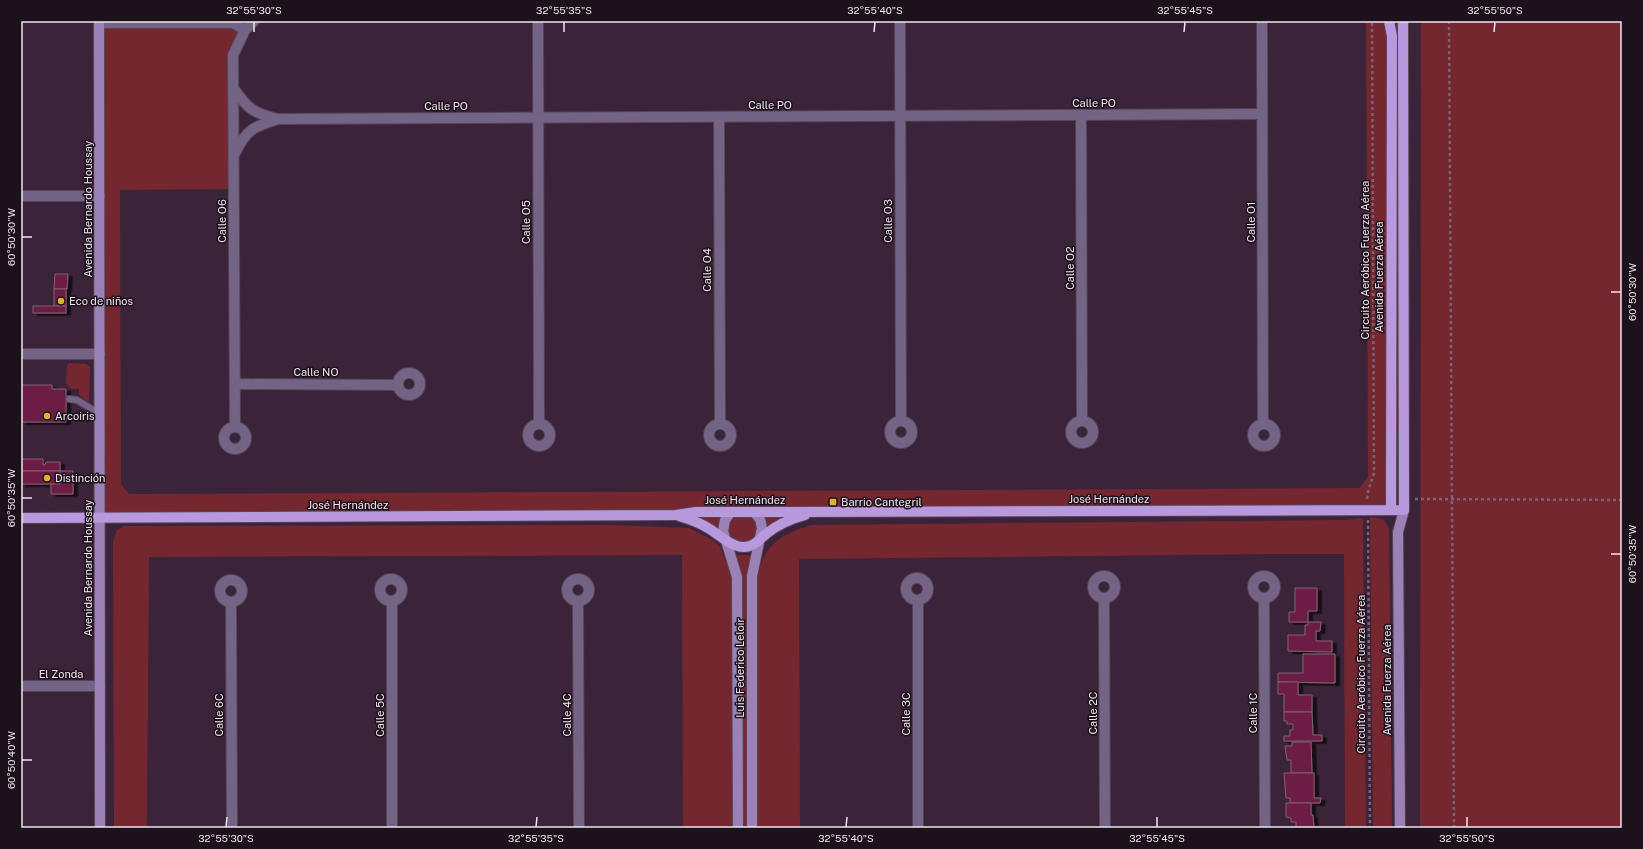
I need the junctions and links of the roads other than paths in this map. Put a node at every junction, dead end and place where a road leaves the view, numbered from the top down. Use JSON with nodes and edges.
{"nodes":[{"id":1,"x":254,"y":21,"type":"edge"},
{"id":2,"x":538,"y":21,"type":"edge"},
{"id":3,"x":900,"y":21,"type":"edge"},
{"id":4,"x":1262,"y":21,"type":"edge"},
{"id":5,"x":1389,"y":21,"type":"edge"},
{"id":6,"x":1403,"y":21,"type":"edge"},
{"id":7,"x":99,"y":22,"type":"edge"},
{"id":8,"x":245,"y":30,"type":"junction"},
{"id":9,"x":234,"y":89,"type":"junction"},
{"id":10,"x":1262,"y":114,"type":"junction"},
{"id":11,"x":1081,"y":115,"type":"junction"},
{"id":12,"x":900,"y":116,"type":"junction"},
{"id":13,"x":719,"y":117,"type":"junction"},
{"id":14,"x":538,"y":118,"type":"junction"},
{"id":15,"x":278,"y":119,"type":"junction"},
{"id":16,"x":234,"y":156,"type":"junction"},
{"id":17,"x":21,"y":196,"type":"edge"},
{"id":18,"x":100,"y":196,"type":"junction"},
{"id":19,"x":21,"y":354,"type":"edge"},
{"id":20,"x":100,"y":354,"type":"junction"},
{"id":21,"x":234,"y":384,"type":"junction"},
{"id":22,"x":398,"y":385,"type":"dead end"},
{"id":23,"x":68,"y":399,"type":"dead end"},
{"id":24,"x":100,"y":414,"type":"junction"},
{"id":25,"x":1082,"y":420,"type":"dead end"},
{"id":26,"x":901,"y":421,"type":"dead end"},
{"id":27,"x":539,"y":423,"type":"dead end"},
{"id":28,"x":720,"y":423,"type":"dead end"},
{"id":29,"x":1263,"y":423,"type":"dead end"},
{"id":30,"x":235,"y":427,"type":"dead end"},
{"id":31,"x":1391,"y":510,"type":"junction"},
{"id":32,"x":1404,"y":510,"type":"junction"},
{"id":33,"x":754,"y":512,"type":"junction"},
{"id":34,"x":730,"y":513,"type":"junction"},
{"id":35,"x":815,"y":513,"type":"junction"},
{"id":36,"x":676,"y":515,"type":"junction"},
{"id":37,"x":21,"y":518,"type":"edge"},
{"id":38,"x":100,"y":518,"type":"junction"},
{"id":39,"x":1398,"y":532,"type":"junction"},
{"id":40,"x":761,"y":537,"type":"junction"},
{"id":41,"x":725,"y":540,"type":"junction"},
{"id":42,"x":1264,"y":598,"type":"dead end"},
{"id":43,"x":1104,"y":599,"type":"dead end"},
{"id":44,"x":918,"y":600,"type":"dead end"},
{"id":45,"x":392,"y":601,"type":"dead end"},
{"id":46,"x":578,"y":601,"type":"dead end"},
{"id":47,"x":231,"y":603,"type":"dead end"},
{"id":48,"x":21,"y":686,"type":"edge"},
{"id":49,"x":100,"y":686,"type":"junction"},
{"id":50,"x":100,"y":828,"type":"edge"},
{"id":51,"x":232,"y":828,"type":"edge"},
{"id":52,"x":392,"y":828,"type":"edge"},
{"id":53,"x":579,"y":828,"type":"edge"},
{"id":54,"x":738,"y":828,"type":"edge"},
{"id":55,"x":752,"y":828,"type":"edge"},
{"id":56,"x":918,"y":828,"type":"edge"},
{"id":57,"x":1105,"y":828,"type":"edge"},
{"id":58,"x":1265,"y":828,"type":"edge"},
{"id":59,"x":1400,"y":828,"type":"edge"}],
"edges":[{"from":1,"to":8,"type":"street","name":"Calle O6"},
{"from":2,"to":14,"type":"street","name":"Calle O5"},
{"from":3,"to":12,"type":"street","name":"Calle O3"},
{"from":4,"to":10,"type":"street","name":"Calle O1"},
{"from":5,"to":31,"type":"main road","name":"Avenida Fuerza Aérea"},
{"from":6,"to":32,"type":"main road","name":"Avenida Fuerza Aérea"},
{"from":7,"to":8,"type":"street"},
{"from":7,"to":18,"type":"main road","name":"Avenida Bernardo Houssay"},
{"from":8,"to":9,"type":"street","name":"Calle O6"},
{"from":9,"to":15,"type":"street","name":"Calle PO"},
{"from":9,"to":16,"type":"street","name":"Calle O6"},
{"from":10,"to":11,"type":"street","name":"Calle PO"},
{"from":10,"to":29,"type":"street","name":"Calle O1"},
{"from":11,"to":12,"type":"street","name":"Calle PO"},
{"from":11,"to":25,"type":"street","name":"Calle O2"},
{"from":12,"to":13,"type":"street","name":"Calle PO"},
{"from":12,"to":26,"type":"street","name":"Calle O3"},
{"from":13,"to":14,"type":"street","name":"Calle PO"},
{"from":13,"to":28,"type":"street","name":"Calle O4"},
{"from":14,"to":15,"type":"street","name":"Calle PO"},
{"from":14,"to":27,"type":"street","name":"Calle O5"},
{"from":15,"to":16,"type":"street","name":"Calle PO"},
{"from":16,"to":21,"type":"street","name":"Calle O6"},
{"from":17,"to":18,"type":"street"},
{"from":18,"to":20,"type":"main road","name":"Avenida Bernardo Houssay"},
{"from":19,"to":20,"type":"street"},
{"from":20,"to":24,"type":"main road","name":"Avenida Bernardo Houssay"},
{"from":21,"to":22,"type":"street","name":"Calle NO"},
{"from":21,"to":30,"type":"street","name":"Calle O6"},
{"from":23,"to":24,"type":"lane"},
{"from":24,"to":38,"type":"main road","name":"Avenida Bernardo Houssay"},
{"from":31,"to":32,"type":"main road","name":"José Hernández"},
{"from":31,"to":35,"type":"main road","name":"José Hernández"},
{"from":31,"to":39,"type":"main road","name":"Avenida Fuerza Aérea"},
{"from":32,"to":39,"type":"main road","name":"Avenida Fuerza Aérea"},
{"from":33,"to":34,"type":"main road","name":"José Hernández"},
{"from":33,"to":35,"type":"main road","name":"José Hernández"},
{"from":33,"to":40,"type":"main road","name":"Luis Federico Leloir"},
{"from":34,"to":36,"type":"main road","name":"José Hernández"},
{"from":34,"to":41,"type":"main road","name":"Luis Federico Leloir"},
{"from":35,"to":40,"type":"main road","name":"José Hernández"},
{"from":36,"to":38,"type":"main road","name":"José Hernández"},
{"from":36,"to":41,"type":"main road","name":"José Hernández"},
{"from":37,"to":38,"type":"main road","name":"José Hernández"},
{"from":38,"to":49,"type":"main road","name":"Avenida Bernardo Houssay"},
{"from":39,"to":59,"type":"main road","name":"Avenida Fuerza Aérea"},
{"from":40,"to":41,"type":"main road","name":"José Hernández"},
{"from":40,"to":55,"type":"main road","name":"Luis Federico Leloir"},
{"from":41,"to":54,"type":"main road","name":"Luis Federico Leloir"},
{"from":42,"to":58,"type":"street","name":"Calle 1C"},
{"from":43,"to":57,"type":"street","name":"Calle 2C"},
{"from":44,"to":56,"type":"street","name":"Calle 3C"},
{"from":45,"to":52,"type":"street","name":"Calle 5C"},
{"from":46,"to":53,"type":"street","name":"Calle 4C"},
{"from":47,"to":51,"type":"street","name":"Calle 6C"},
{"from":48,"to":49,"type":"street","name":"El Zonda"},
{"from":49,"to":50,"type":"main road","name":"Avenida Bernardo Houssay"}]}
